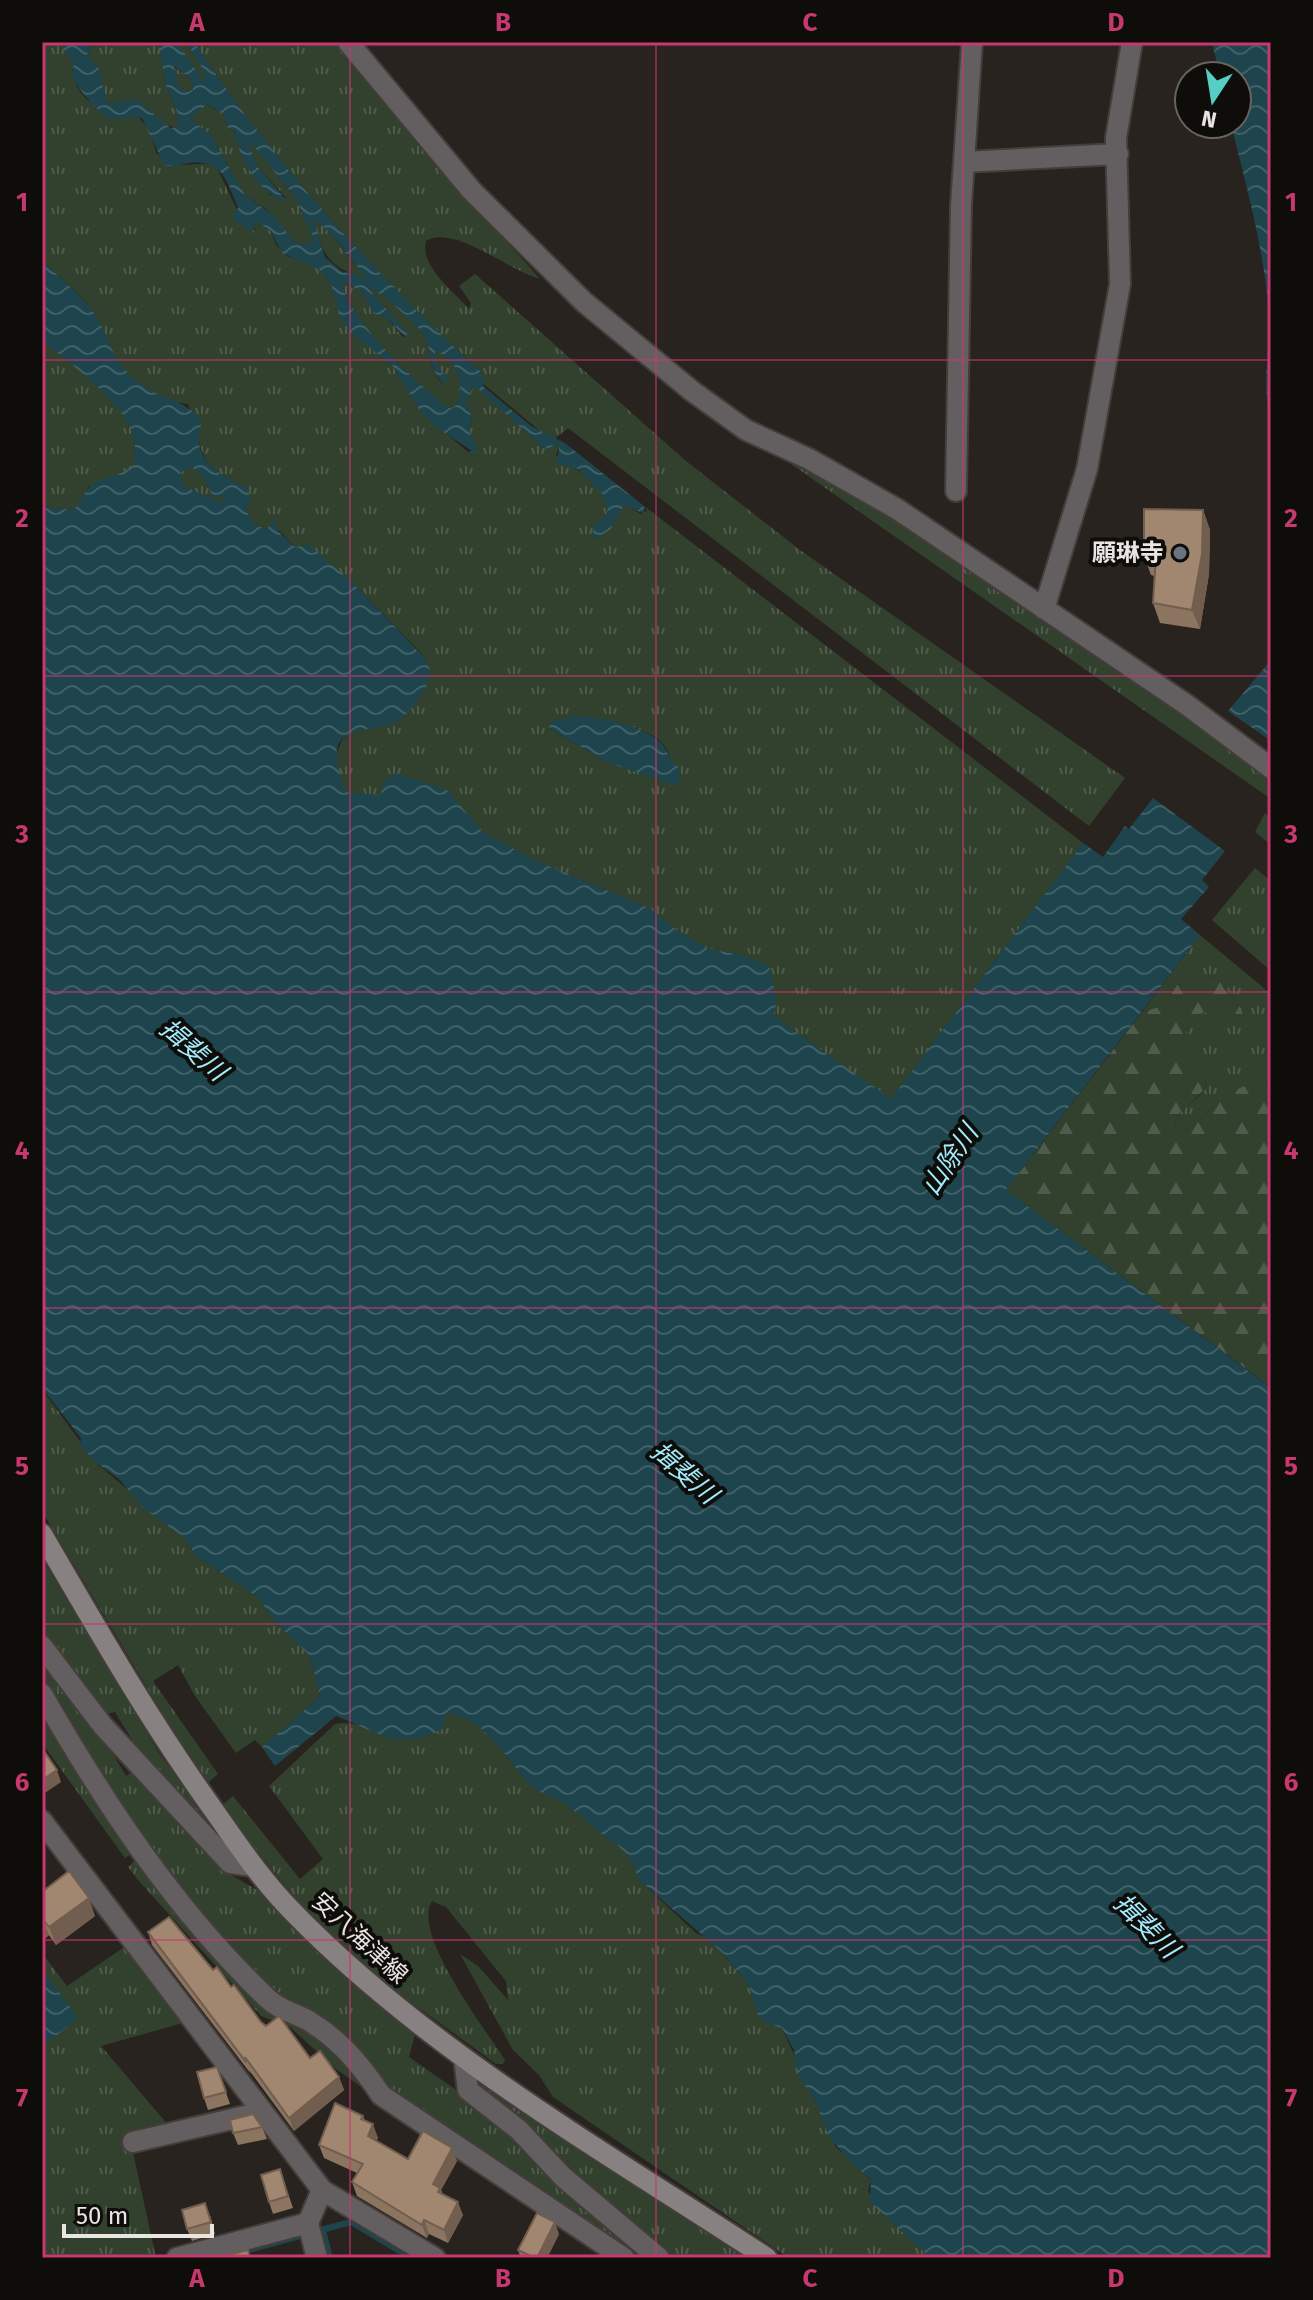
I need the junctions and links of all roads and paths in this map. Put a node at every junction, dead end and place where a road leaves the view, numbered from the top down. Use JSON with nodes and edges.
{"nodes":[{"id":1,"x":348,"y":42,"type":"edge"},
{"id":2,"x":972,"y":42,"type":"edge"},
{"id":3,"x":1132,"y":42,"type":"edge"},
{"id":4,"x":1118,"y":154,"type":"junction"},
{"id":5,"x":964,"y":162,"type":"junction"},
{"id":6,"x":956,"y":491,"type":"dead end"},
{"id":7,"x":1044,"y":609,"type":"junction"},
{"id":8,"x":1271,"y":768,"type":"edge"},
{"id":9,"x":42,"y":1534,"type":"edge"},
{"id":10,"x":42,"y":1646,"type":"edge"},
{"id":11,"x":42,"y":1694,"type":"edge"},
{"id":12,"x":45,"y":1832,"type":"edge"},
{"id":13,"x":253,"y":1866,"type":"junction"},
{"id":14,"x":464,"y":2058,"type":"junction"},
{"id":15,"x":262,"y":2112,"type":"junction"},
{"id":16,"x":133,"y":2142,"type":"dead end"},
{"id":17,"x":322,"y":2190,"type":"junction"},
{"id":18,"x":308,"y":2223,"type":"junction"},
{"id":19,"x":177,"y":2258,"type":"edge"},
{"id":20,"x":317,"y":2258,"type":"edge"},
{"id":21,"x":435,"y":2258,"type":"edge"},
{"id":22,"x":624,"y":2258,"type":"edge"},
{"id":23,"x":659,"y":2258,"type":"edge"},
{"id":24,"x":767,"y":2258,"type":"edge"}],
"edges":[{"from":1,"to":7,"type":"street"},
{"from":2,"to":5,"type":"street"},
{"from":3,"to":4,"type":"street"},
{"from":4,"to":5,"type":"street"},
{"from":4,"to":7,"type":"street"},
{"from":5,"to":6,"type":"street"},
{"from":7,"to":8,"type":"street"},
{"from":9,"to":13,"type":"main road","name":"安八海津線"},
{"from":10,"to":13,"type":"street"},
{"from":11,"to":22,"type":"street"},
{"from":12,"to":15,"type":"street"},
{"from":13,"to":14,"type":"main road","name":"安八海津線"},
{"from":14,"to":23,"type":"street"},
{"from":14,"to":24,"type":"main road","name":"安八海津線"},
{"from":15,"to":16,"type":"street"},
{"from":15,"to":17,"type":"street"},
{"from":17,"to":18,"type":"street"},
{"from":17,"to":21,"type":"street"},
{"from":18,"to":19,"type":"street"},
{"from":18,"to":20,"type":"street"}]}
